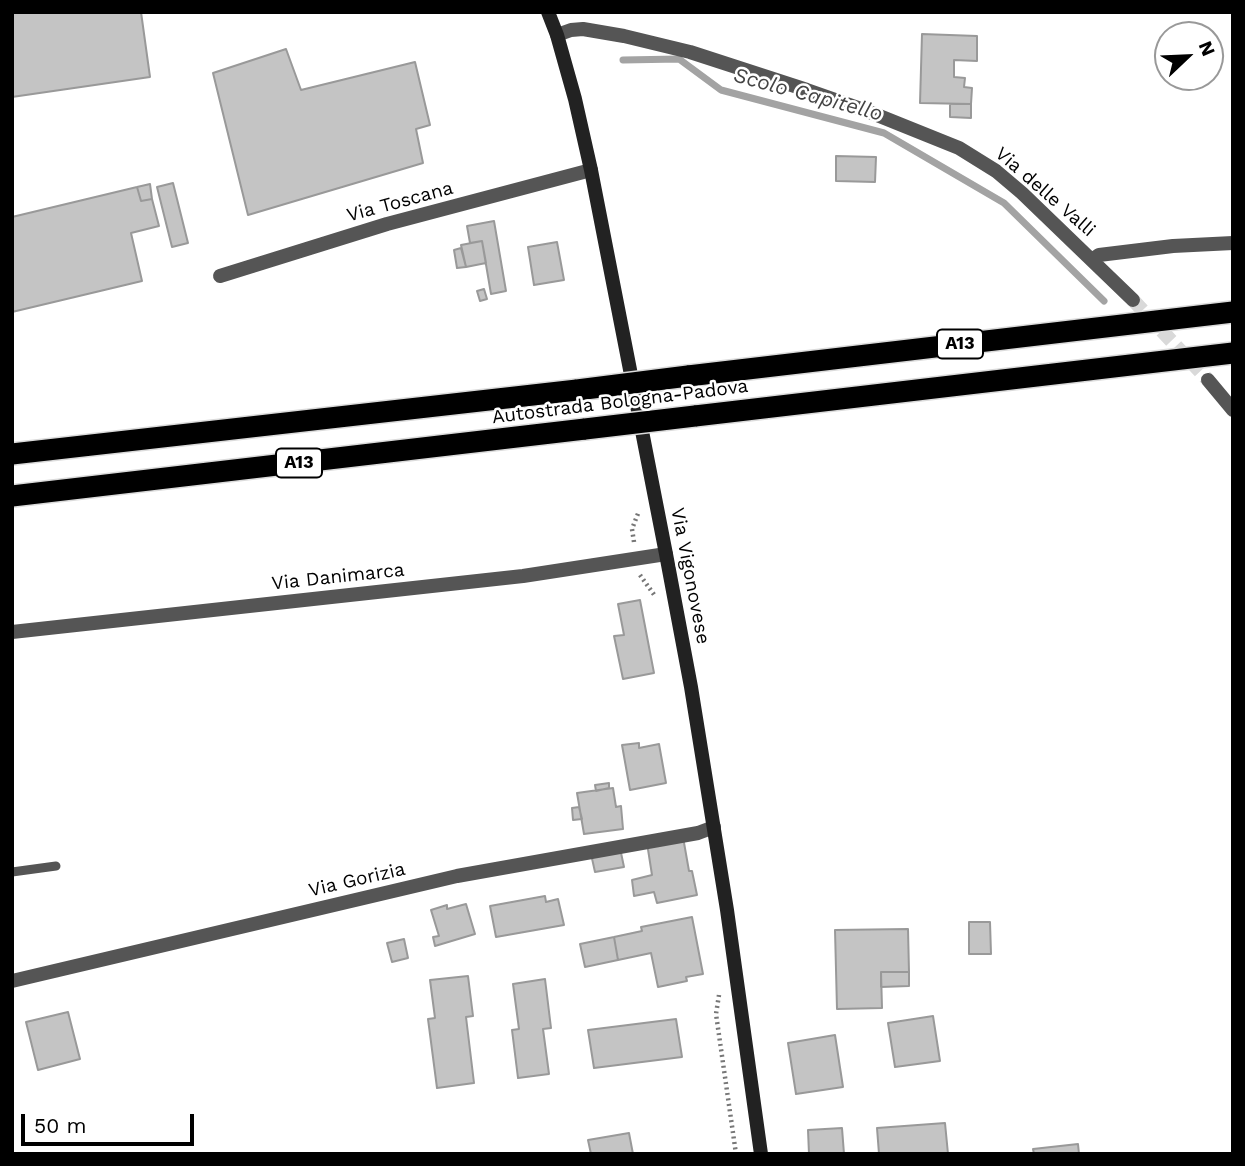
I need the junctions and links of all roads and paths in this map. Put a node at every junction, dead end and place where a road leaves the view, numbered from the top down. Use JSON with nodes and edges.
{"nodes":[{"id":1,"x":548,"y":12,"type":"edge"},
{"id":2,"x":557,"y":35,"type":"junction"},
{"id":3,"x":591,"y":170,"type":"junction"},
{"id":4,"x":1233,"y":243,"type":"edge"},
{"id":5,"x":1092,"y":260,"type":"junction"},
{"id":6,"x":220,"y":276,"type":"dead end"},
{"id":7,"x":1133,"y":300,"type":"tunnel mouth"},
{"id":8,"x":1233,"y":312,"type":"edge"},
{"id":9,"x":1233,"y":353,"type":"edge"},
{"id":10,"x":1208,"y":380,"type":"tunnel mouth"},
{"id":11,"x":1233,"y":410,"type":"edge"},
{"id":12,"x":12,"y":454,"type":"edge"},
{"id":13,"x":12,"y":496,"type":"edge"},
{"id":14,"x":639,"y":509,"type":"dead end"},
{"id":15,"x":666,"y":554,"type":"junction"},
{"id":16,"x":637,"y":559,"type":"junction"},
{"id":17,"x":655,"y":596,"type":"dead end"},
{"id":18,"x":12,"y":632,"type":"edge"},
{"id":19,"x":714,"y":827,"type":"junction"},
{"id":20,"x":56,"y":866,"type":"dead end"},
{"id":21,"x":12,"y":872,"type":"edge"},
{"id":22,"x":12,"y":981,"type":"edge"},
{"id":23,"x":721,"y":987,"type":"dead end"},
{"id":24,"x":736,"y":1154,"type":"edge"},
{"id":25,"x":761,"y":1154,"type":"edge"}],
"edges":[{"from":1,"to":2,"type":"main road","name":"Via Vigonovese"},
{"from":2,"to":3,"type":"main road","name":"Via Vigonovese"},
{"from":2,"to":5,"type":"street","name":"Via delle Valli"},
{"from":3,"to":6,"type":"street","name":"Via Toscana"},
{"from":3,"to":15,"type":"main road","name":"Via Vigonovese"},
{"from":4,"to":5,"type":"street"},
{"from":5,"to":7,"type":"street","name":"Via delle Valli"},
{"from":8,"to":12,"type":"highway","name":"Autostrada Bologna-Padova","number":"A13","bridge":true},
{"from":9,"to":13,"type":"highway","name":"Autostrada Bologna-Padova","number":"A13","bridge":true},
{"from":10,"to":11,"type":"street"},
{"from":14,"to":16,"type":"path"},
{"from":15,"to":16,"type":"street","name":"Via Danimarca"},
{"from":15,"to":19,"type":"main road","name":"Via Vigonovese"},
{"from":16,"to":17,"type":"path"},
{"from":16,"to":18,"type":"street","name":"Via Danimarca"},
{"from":19,"to":22,"type":"street","name":"Via Gorizia"},
{"from":19,"to":25,"type":"main road","name":"Via Vigonovese"},
{"from":20,"to":21,"type":"lane"},
{"from":23,"to":24,"type":"path"}]}
